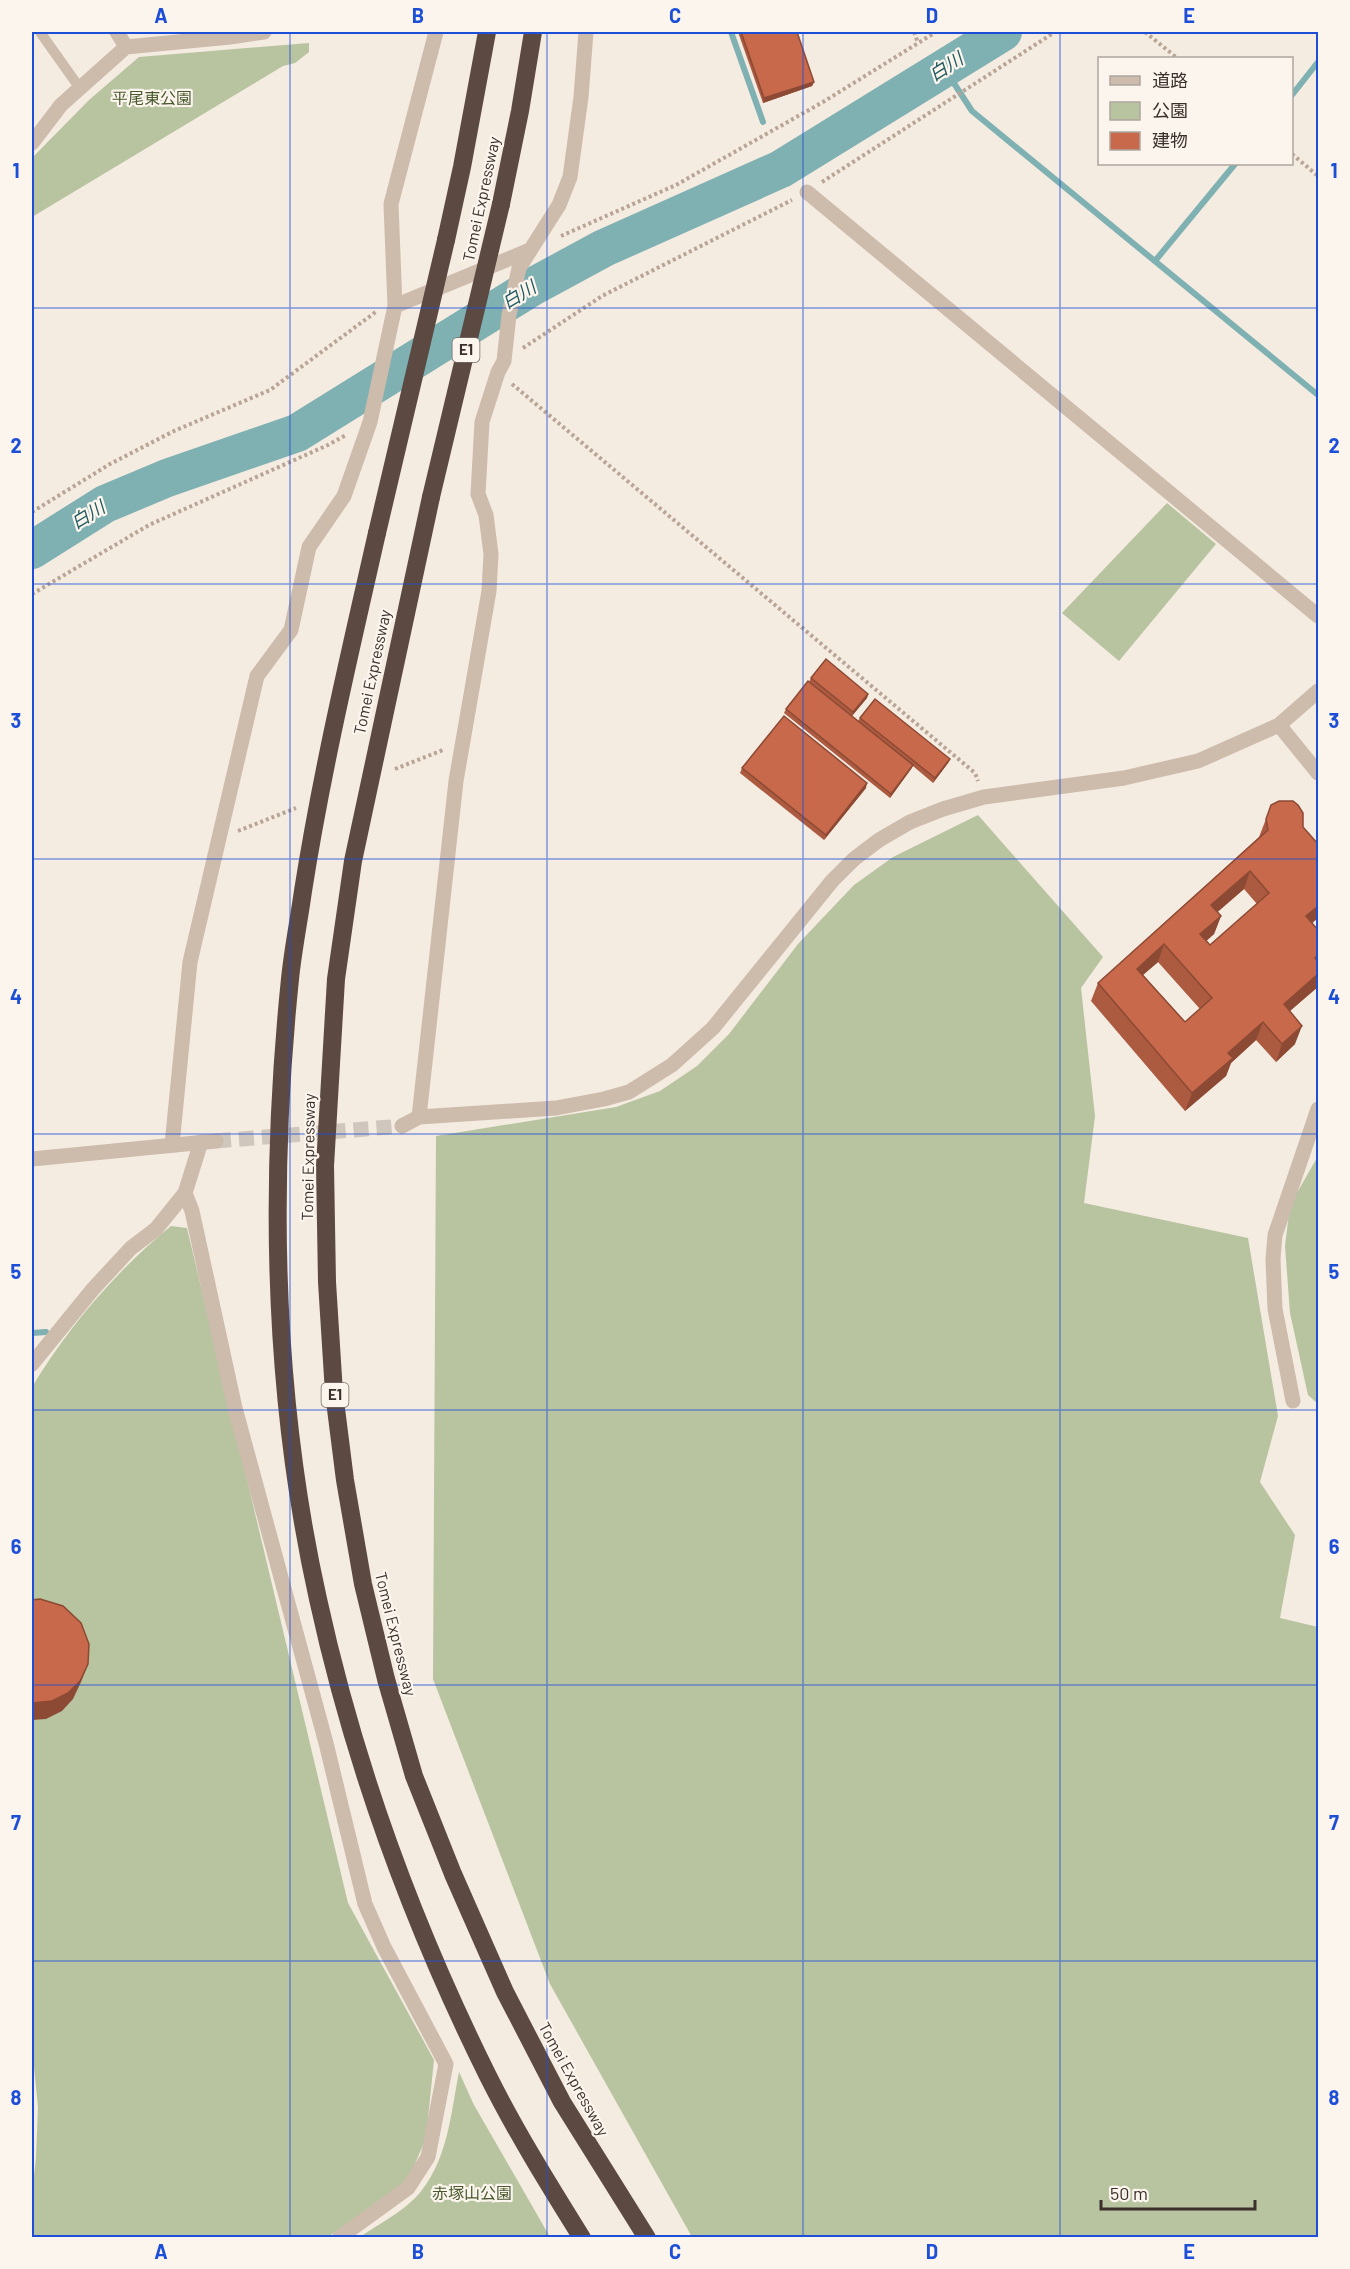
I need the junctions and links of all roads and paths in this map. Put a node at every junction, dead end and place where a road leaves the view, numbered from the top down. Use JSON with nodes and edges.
{"nodes":[{"id":1,"x":40,"y":32,"type":"edge"},
{"id":2,"x":117,"y":32,"type":"edge"},
{"id":3,"x":264,"y":32,"type":"edge"},
{"id":4,"x":436,"y":32,"type":"edge"},
{"id":5,"x":487,"y":32,"type":"edge"},
{"id":6,"x":532,"y":32,"type":"edge"},
{"id":7,"x":586,"y":32,"type":"edge"},
{"id":8,"x":914,"y":32,"type":"edge"},
{"id":9,"x":936,"y":32,"type":"edge"},
{"id":10,"x":1055,"y":32,"type":"edge"},
{"id":11,"x":1145,"y":32,"type":"edge"},
{"id":12,"x":918,"y":43,"type":"junction"},
{"id":13,"x":126,"y":47,"type":"junction"},
{"id":14,"x":1176,"y":57,"type":"edge"},
{"id":15,"x":79,"y":87,"type":"junction"},
{"id":16,"x":32,"y":143,"type":"edge"},
{"id":17,"x":1293,"y":155,"type":"edge"},
{"id":18,"x":1318,"y":176,"type":"edge"},
{"id":19,"x":807,"y":192,"type":"junction"},
{"id":20,"x":530,"y":250,"type":"junction"},
{"id":21,"x":395,"y":306,"type":"junction"},
{"id":22,"x":501,"y":366,"type":"junction"},
{"id":23,"x":370,"y":421,"type":"junction"},
{"id":24,"x":32,"y":512,"type":"edge"},
{"id":25,"x":32,"y":594,"type":"edge"},
{"id":26,"x":1318,"y":616,"type":"edge"},
{"id":27,"x":1318,"y":692,"type":"edge"},
{"id":28,"x":1279,"y":725,"type":"junction"},
{"id":29,"x":464,"y":742,"type":"junction"},
{"id":30,"x":395,"y":769,"type":"dead end"},
{"id":31,"x":1318,"y":773,"type":"edge"},
{"id":32,"x":984,"y":797,"type":"junction"},
{"id":33,"x":296,"y":808,"type":"dead end"},
{"id":34,"x":219,"y":838,"type":"junction"},
{"id":35,"x":1318,"y":1109,"type":"edge"},
{"id":36,"x":419,"y":1117,"type":"junction"},
{"id":37,"x":402,"y":1126,"type":"tunnel mouth"},
{"id":38,"x":172,"y":1145,"type":"junction"},
{"id":39,"x":32,"y":1159,"type":"edge"},
{"id":40,"x":184,"y":1193,"type":"junction"},
{"id":41,"x":32,"y":1364,"type":"edge"},
{"id":42,"x":1293,"y":1401,"type":"dead end"},
{"id":43,"x":339,"y":2238,"type":"edge"},
{"id":44,"x":582,"y":2238,"type":"edge"},
{"id":45,"x":647,"y":2238,"type":"edge"}],
"edges":[{"from":1,"to":15,"type":"lane"},
{"from":2,"to":13,"type":"street"},
{"from":3,"to":13,"type":"street"},
{"from":4,"to":21,"type":"street"},
{"from":5,"to":44,"type":"highway","name":"Tomei Expressway","bridge":true},
{"from":6,"to":45,"type":"highway","name":"Tomei Expressway","number":"E1","bridge":true},
{"from":7,"to":20,"type":"street"},
{"from":8,"to":12,"type":"path"},
{"from":9,"to":12,"type":"path"},
{"from":10,"to":19,"type":"path"},
{"from":11,"to":14,"type":"path"},
{"from":12,"to":20,"type":"path"},
{"from":13,"to":15,"type":"street"},
{"from":15,"to":16,"type":"street"},
{"from":17,"to":18,"type":"path"},
{"from":19,"to":22,"type":"path"},
{"from":19,"to":26,"type":"street"},
{"from":20,"to":21,"type":"street"},
{"from":20,"to":22,"type":"street"},
{"from":21,"to":23,"type":"street"},
{"from":21,"to":24,"type":"path"},
{"from":22,"to":29,"type":"street"},
{"from":22,"to":32,"type":"path"},
{"from":23,"to":25,"type":"path"},
{"from":23,"to":34,"type":"street"},
{"from":27,"to":28,"type":"street"},
{"from":28,"to":31,"type":"street"},
{"from":28,"to":32,"type":"street"},
{"from":29,"to":30,"type":"path"},
{"from":29,"to":36,"type":"street"},
{"from":32,"to":36,"type":"street"},
{"from":33,"to":34,"type":"path"},
{"from":34,"to":38,"type":"street"},
{"from":35,"to":42,"type":"street"},
{"from":36,"to":37,"type":"street"},
{"from":38,"to":39,"type":"street"},
{"from":38,"to":40,"type":"street"},
{"from":40,"to":41,"type":"street"},
{"from":40,"to":43,"type":"street"}]}
